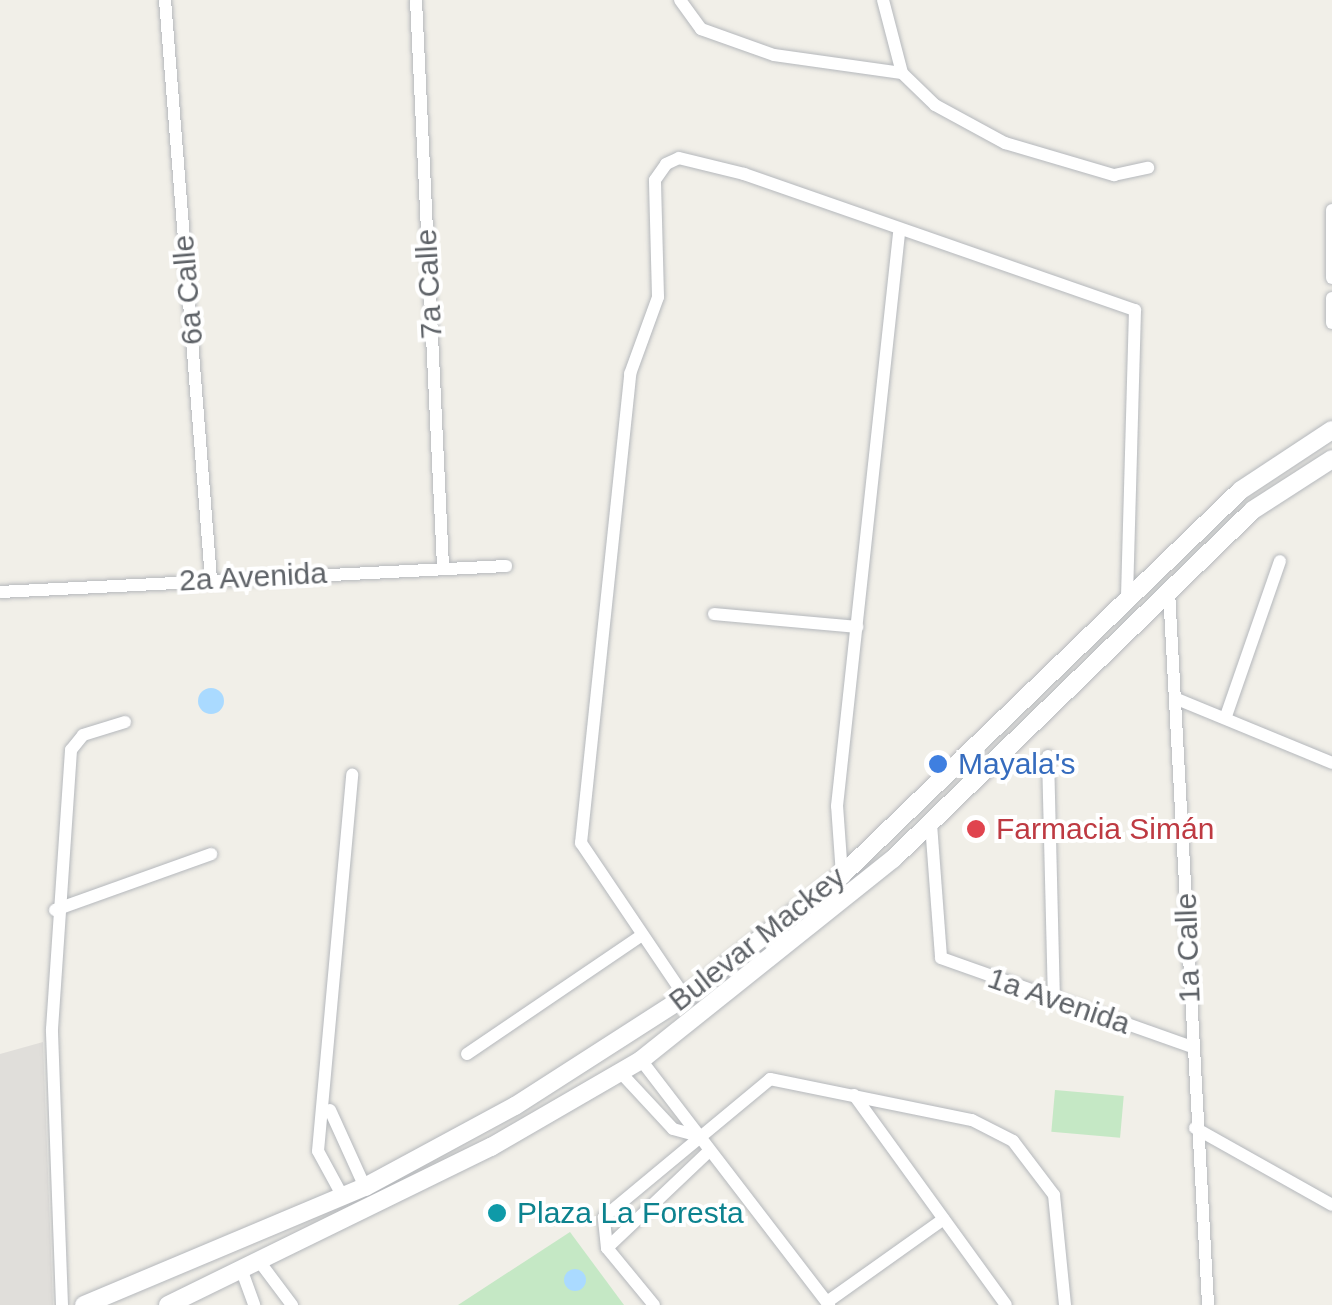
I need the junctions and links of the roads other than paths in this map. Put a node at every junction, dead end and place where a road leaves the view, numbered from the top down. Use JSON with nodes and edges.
{"nodes":[{"id":1,"x":164,"y":0,"type":"edge"},
{"id":2,"x":416,"y":0,"type":"edge"},
{"id":3,"x":680,"y":0,"type":"edge"},
{"id":4,"x":883,"y":0,"type":"edge"},
{"id":5,"x":902,"y":72,"type":"junction"},
{"id":6,"x":1148,"y":168,"type":"dead end"},
{"id":7,"x":1332,"y":210,"type":"edge"},
{"id":8,"x":900,"y":233,"type":"junction"},
{"id":9,"x":1332,"y":278,"type":"edge"},
{"id":10,"x":1332,"y":298,"type":"edge"},
{"id":11,"x":1332,"y":323,"type":"edge"},
{"id":12,"x":1332,"y":430,"type":"edge"},
{"id":13,"x":1332,"y":458,"type":"edge"},
{"id":14,"x":1280,"y":560,"type":"dead end"},
{"id":15,"x":506,"y":566,"type":"dead end"},
{"id":16,"x":443,"y":567,"type":"junction"},
{"id":17,"x":211,"y":579,"type":"junction"},
{"id":18,"x":1170,"y":591,"type":"junction"},
{"id":19,"x":0,"y":592,"type":"edge"},
{"id":20,"x":1127,"y":607,"type":"junction"},
{"id":21,"x":714,"y":614,"type":"dead end"},
{"id":22,"x":857,"y":627,"type":"junction"},
{"id":23,"x":1176,"y":698,"type":"junction"},
{"id":24,"x":1226,"y":716,"type":"junction"},
{"id":25,"x":125,"y":722,"type":"dead end"},
{"id":26,"x":1048,"y":756,"type":"dead end"},
{"id":27,"x":1332,"y":762,"type":"edge"},
{"id":28,"x":352,"y":775,"type":"dead end"},
{"id":29,"x":932,"y":824,"type":"junction"},
{"id":30,"x":211,"y":854,"type":"dead end"},
{"id":31,"x":842,"y":875,"type":"junction"},
{"id":32,"x":55,"y":910,"type":"junction"},
{"id":33,"x":642,"y":935,"type":"junction"},
{"id":34,"x":686,"y":997,"type":"junction"},
{"id":35,"x":1054,"y":997,"type":"junction"},
{"id":36,"x":1192,"y":1047,"type":"junction"},
{"id":37,"x":467,"y":1054,"type":"dead end"},
{"id":38,"x":642,"y":1060,"type":"junction"},
{"id":39,"x":622,"y":1074,"type":"junction"},
{"id":40,"x":854,"y":1095,"type":"junction"},
{"id":41,"x":328,"y":1107,"type":"junction"},
{"id":42,"x":1195,"y":1128,"type":"junction"},
{"id":43,"x":695,"y":1135,"type":"junction"},
{"id":44,"x":706,"y":1154,"type":"junction"},
{"id":45,"x":365,"y":1187,"type":"junction"},
{"id":46,"x":342,"y":1197,"type":"junction"},
{"id":47,"x":1332,"y":1205,"type":"edge"},
{"id":48,"x":944,"y":1218,"type":"junction"},
{"id":49,"x":346,"y":1220,"type":"junction"},
{"id":50,"x":607,"y":1248,"type":"junction"},
{"id":51,"x":262,"y":1264,"type":"junction"},
{"id":52,"x":243,"y":1274,"type":"junction"},
{"id":53,"x":189,"y":1302,"type":"edge"},
{"id":54,"x":828,"y":1304,"type":"edge"},
{"id":55,"x":62,"y":1305,"type":"edge"},
{"id":56,"x":84,"y":1305,"type":"edge"},
{"id":57,"x":168,"y":1305,"type":"edge"},
{"id":58,"x":254,"y":1305,"type":"edge"},
{"id":59,"x":292,"y":1305,"type":"edge"},
{"id":60,"x":654,"y":1305,"type":"edge"},
{"id":61,"x":1006,"y":1305,"type":"edge"},
{"id":62,"x":1064,"y":1305,"type":"edge"},
{"id":63,"x":1208,"y":1305,"type":"edge"}],
"edges":[{"from":1,"to":17,"type":"street","name":"6a Calle"},
{"from":2,"to":16,"type":"street","name":"7a Calle"},
{"from":3,"to":5,"type":"street"},
{"from":4,"to":5,"type":"street"},
{"from":5,"to":6,"type":"street"},
{"from":7,"to":9,"type":"street"},
{"from":8,"to":20,"type":"street"},
{"from":8,"to":22,"type":"street"},
{"from":8,"to":33,"type":"street"},
{"from":10,"to":11,"type":"street"},
{"from":12,"to":20,"type":"main road","name":"Bulevar Mackey"},
{"from":13,"to":18,"type":"main road","name":"Bulevar Mackey"},
{"from":14,"to":24,"type":"street"},
{"from":15,"to":16,"type":"street","name":"2a Avenida"},
{"from":16,"to":17,"type":"street","name":"2a Avenida"},
{"from":17,"to":19,"type":"street","name":"2a Avenida"},
{"from":18,"to":23,"type":"street","name":"1a Calle"},
{"from":18,"to":29,"type":"main road","name":"Bulevar Mackey"},
{"from":20,"to":31,"type":"main road","name":"Bulevar Mackey"},
{"from":21,"to":22,"type":"street"},
{"from":22,"to":31,"type":"street"},
{"from":23,"to":24,"type":"street"},
{"from":23,"to":36,"type":"street","name":"1a Calle"},
{"from":24,"to":27,"type":"street"},
{"from":25,"to":32,"type":"street"},
{"from":26,"to":35,"type":"street"},
{"from":28,"to":41,"type":"street"},
{"from":29,"to":35,"type":"street","name":"1a Avenida"},
{"from":29,"to":38,"type":"main road","name":"Bulevar Mackey"},
{"from":30,"to":32,"type":"street"},
{"from":31,"to":34,"type":"main road","name":"Bulevar Mackey"},
{"from":32,"to":55,"type":"street"},
{"from":33,"to":34,"type":"street"},
{"from":33,"to":37,"type":"street"},
{"from":34,"to":45,"type":"main road","name":"Bulevar Mackey"},
{"from":35,"to":36,"type":"street","name":"1a Avenida"},
{"from":36,"to":42,"type":"street","name":"1a Calle"},
{"from":38,"to":39,"type":"main road","name":"Bulevar Mackey"},
{"from":38,"to":43,"type":"street"},
{"from":39,"to":43,"type":"street"},
{"from":39,"to":49,"type":"main road","name":"Bulevar Mackey"},
{"from":40,"to":43,"type":"street"},
{"from":40,"to":48,"type":"street"},
{"from":40,"to":62,"type":"street"},
{"from":41,"to":45,"type":"street"},
{"from":41,"to":46,"type":"street"},
{"from":42,"to":47,"type":"street"},
{"from":42,"to":63,"type":"street","name":"1a Calle"},
{"from":43,"to":44,"type":"street"},
{"from":43,"to":50,"type":"street"},
{"from":44,"to":50,"type":"street"},
{"from":44,"to":54,"type":"street"},
{"from":45,"to":46,"type":"main road","name":"Bulevar Mackey"},
{"from":45,"to":49,"type":"main road"},
{"from":46,"to":56,"type":"main road","name":"Bulevar Mackey"},
{"from":48,"to":54,"type":"street"},
{"from":48,"to":61,"type":"street"},
{"from":49,"to":51,"type":"main road","name":"Bulevar Mackey"},
{"from":50,"to":60,"type":"street"},
{"from":51,"to":52,"type":"main road","name":"Bulevar Mackey"},
{"from":51,"to":59,"type":"street"},
{"from":52,"to":53,"type":"main road","name":"Bulevar Mackey"},
{"from":52,"to":58,"type":"street"},
{"from":53,"to":57,"type":"main road","name":"Bulevar Mackey"}]}
